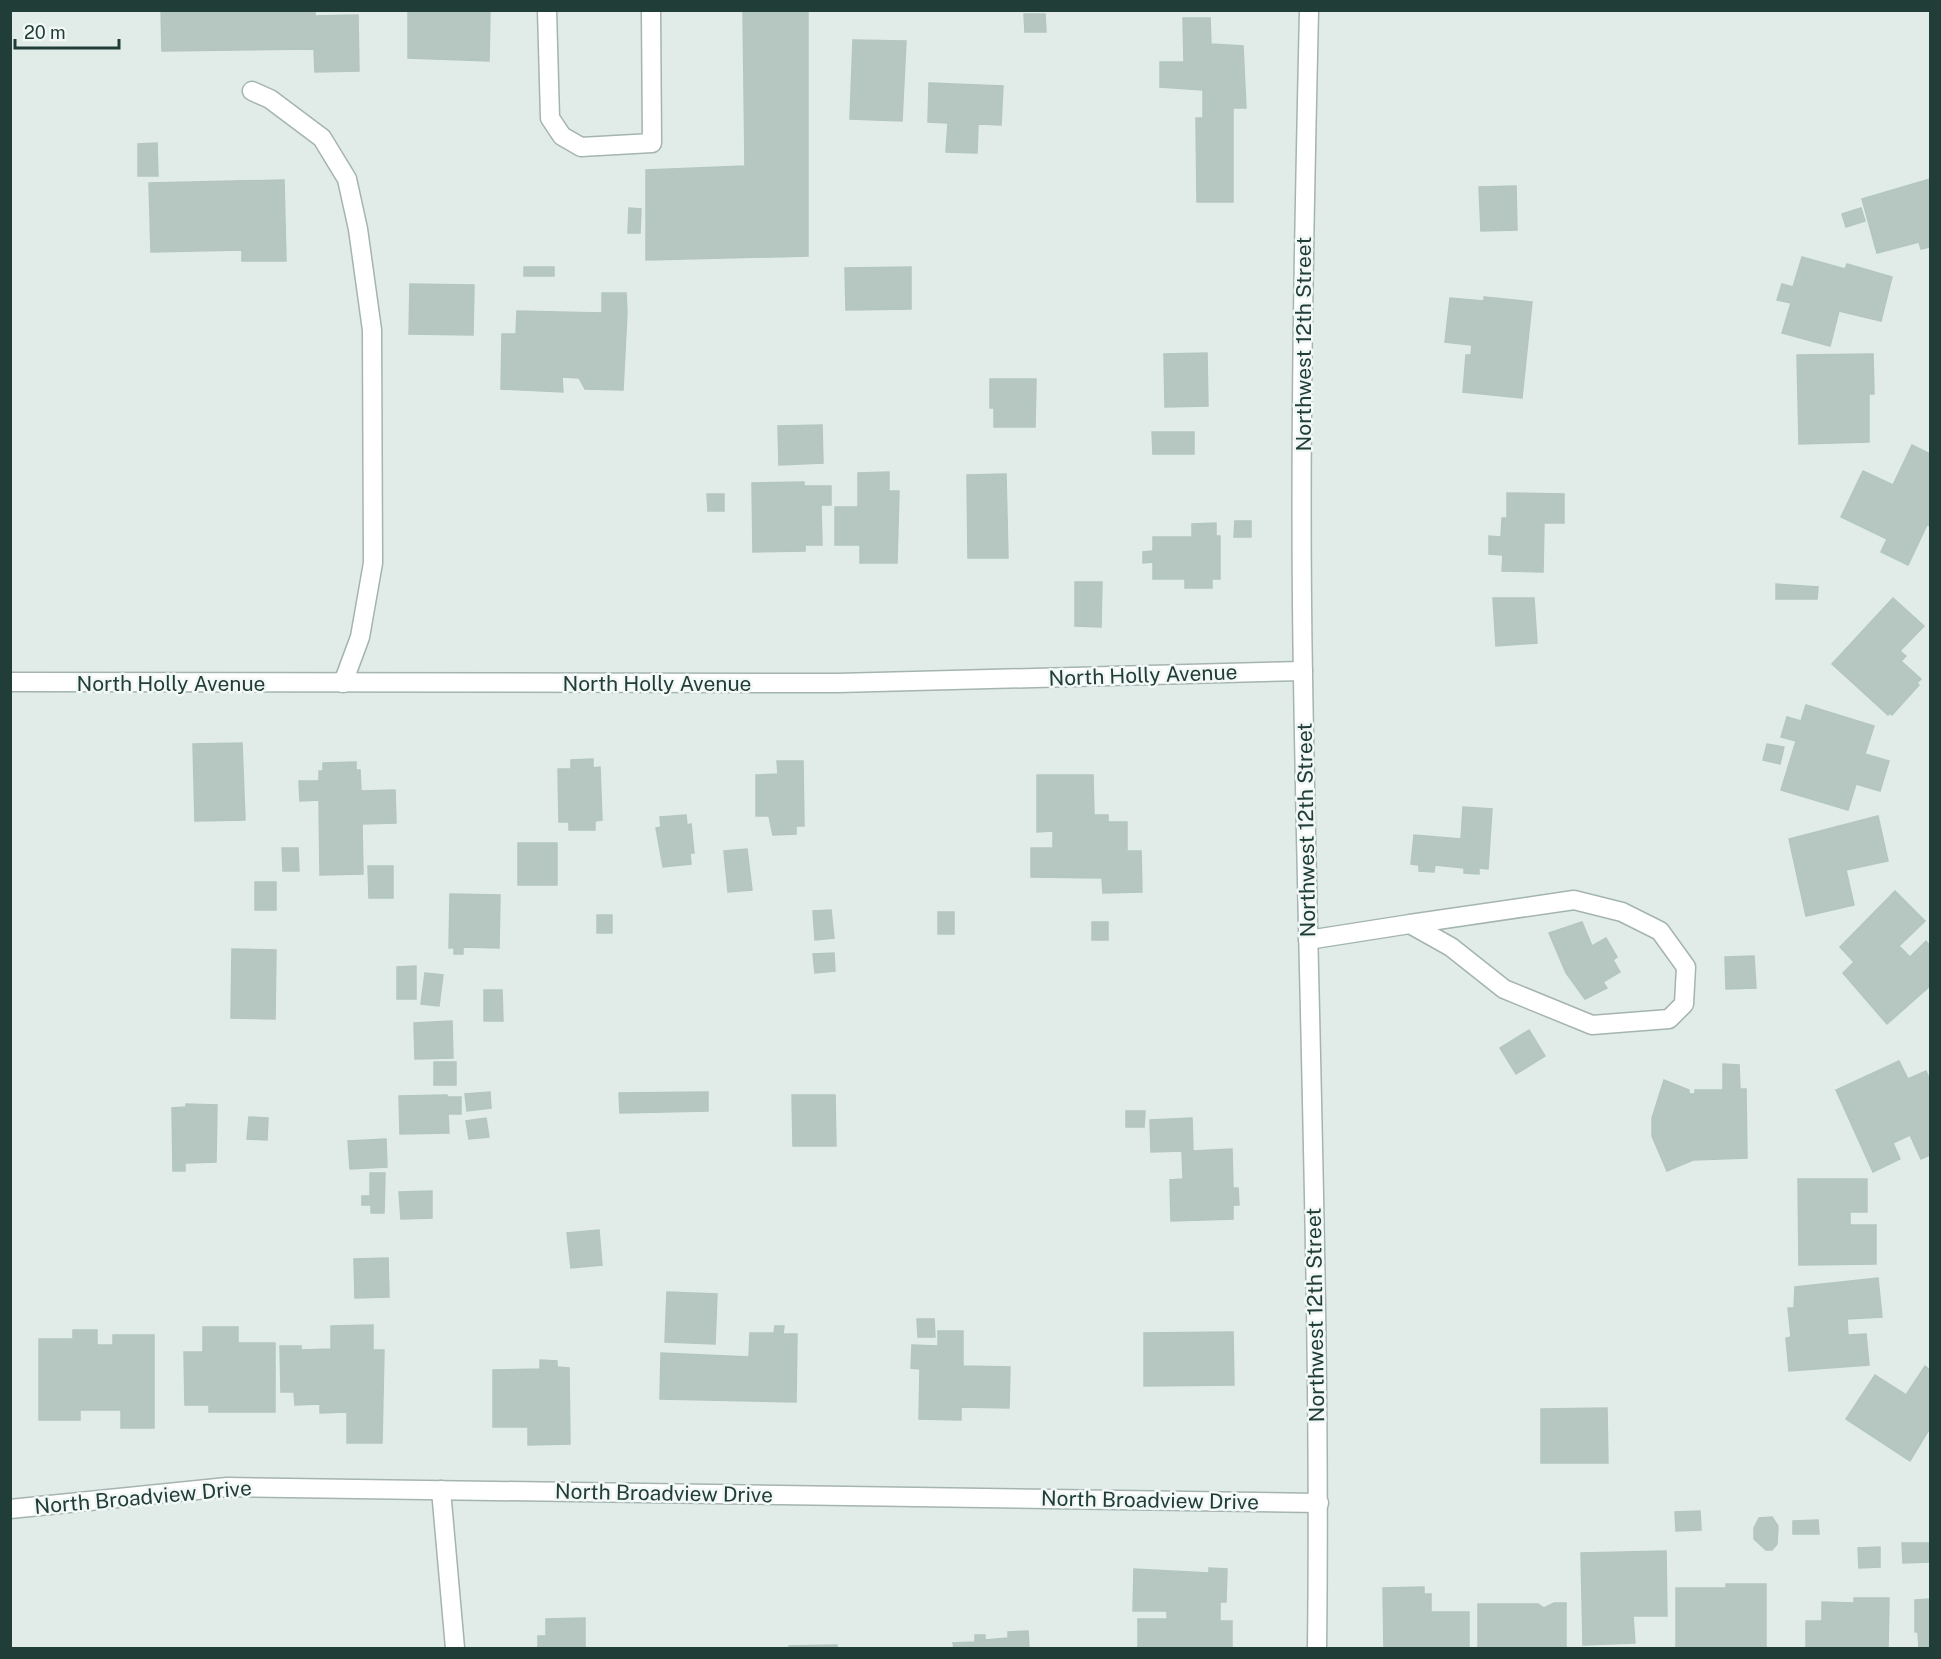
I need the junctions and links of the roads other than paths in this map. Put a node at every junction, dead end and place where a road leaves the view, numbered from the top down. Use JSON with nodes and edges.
{"nodes":[{"id":1,"x":547,"y":10,"type":"edge"},
{"id":2,"x":651,"y":10,"type":"edge"},
{"id":3,"x":1309,"y":10,"type":"edge"},
{"id":4,"x":252,"y":91,"type":"dead end"},
{"id":5,"x":1303,"y":671,"type":"junction"},
{"id":6,"x":10,"y":682,"type":"edge"},
{"id":7,"x":343,"y":683,"type":"junction"},
{"id":8,"x":1410,"y":924,"type":"junction"},
{"id":9,"x":1308,"y":940,"type":"junction"},
{"id":10,"x":441,"y":1490,"type":"junction"},
{"id":11,"x":1319,"y":1503,"type":"junction"},
{"id":12,"x":10,"y":1509,"type":"edge"},
{"id":13,"x":455,"y":1648,"type":"edge"},
{"id":14,"x":1317,"y":1648,"type":"edge"}],
"edges":[{"from":1,"to":2,"type":"street"},
{"from":3,"to":5,"type":"street","name":"Northwest 12th Street"},
{"from":4,"to":7,"type":"street"},
{"from":5,"to":7,"type":"street","name":"North Holly Avenue"},
{"from":5,"to":9,"type":"street","name":"Northwest 12th Street"},
{"from":6,"to":7,"type":"street","name":"North Holly Avenue"},
{"from":8,"to":8,"type":"street"},
{"from":8,"to":9,"type":"street"},
{"from":9,"to":11,"type":"street","name":"Northwest 12th Street"},
{"from":10,"to":11,"type":"street","name":"North Broadview Drive"},
{"from":10,"to":12,"type":"street","name":"North Broadview Drive"},
{"from":10,"to":13,"type":"street"},
{"from":11,"to":14,"type":"street","name":"Northwest 12th Street"}]}
